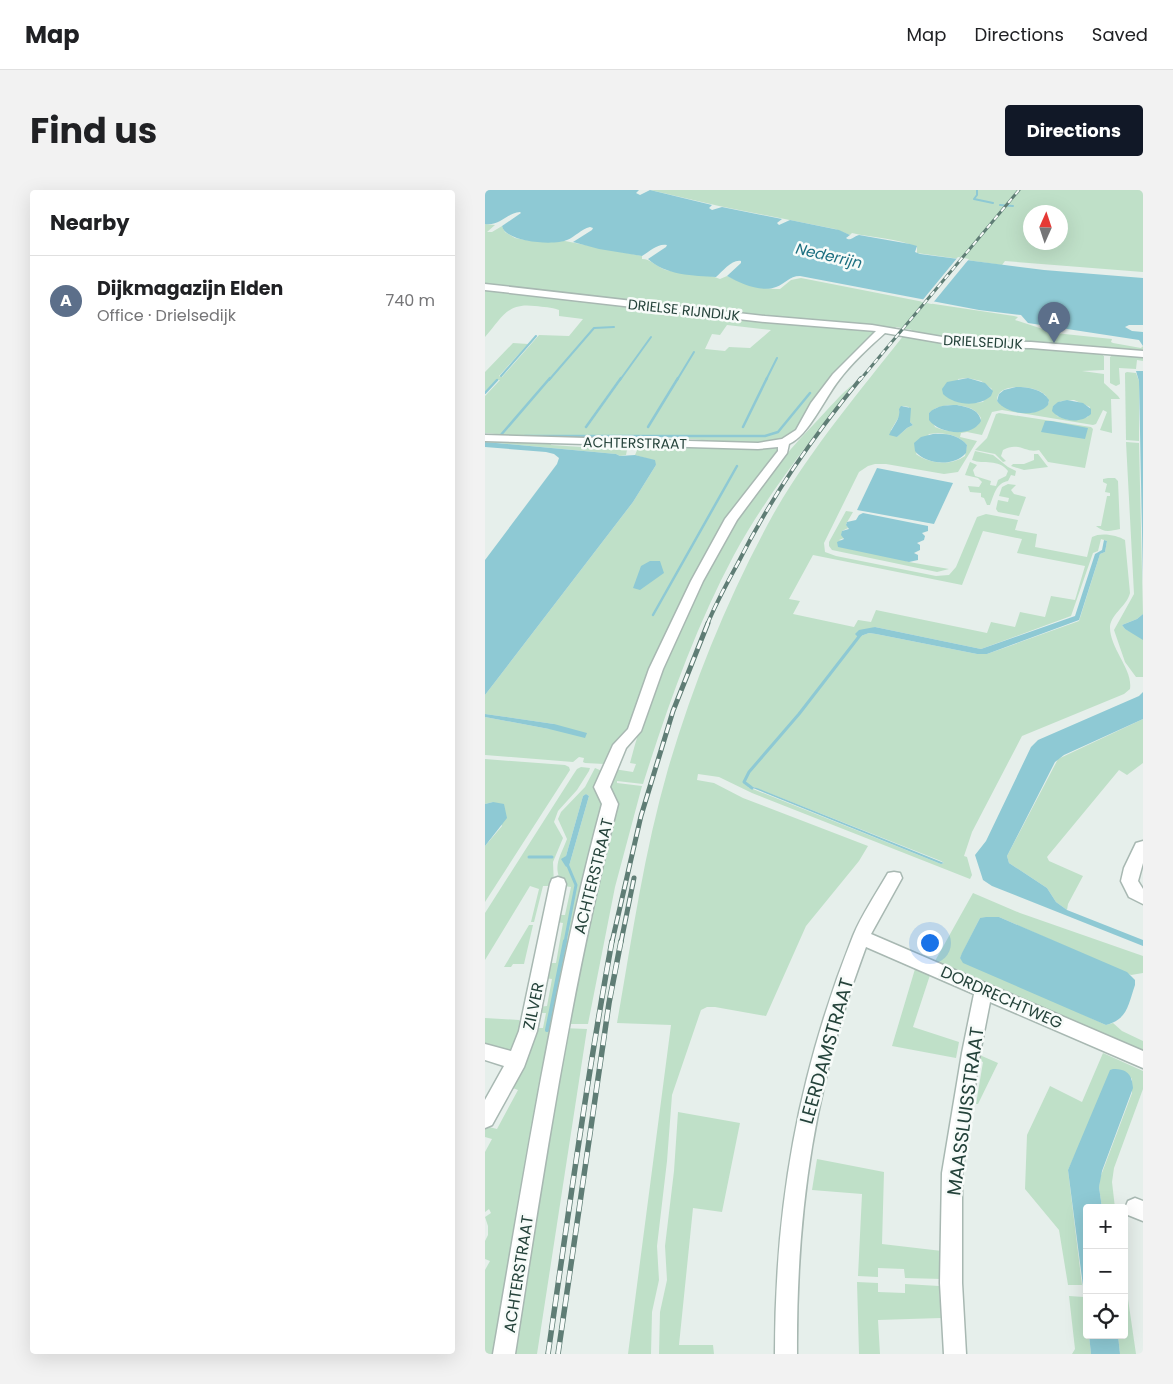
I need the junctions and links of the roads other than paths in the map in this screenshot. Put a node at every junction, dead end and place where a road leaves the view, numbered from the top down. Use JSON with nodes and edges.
{"nodes":[{"id":1,"x":485,"y":287,"type":"edge"},
{"id":2,"x":883,"y":330,"type":"junction"},
{"id":3,"x":1143,"y":354,"type":"edge"},
{"id":4,"x":485,"y":438,"type":"edge"},
{"id":5,"x":784,"y":443,"type":"junction"},
{"id":6,"x":1142,"y":847,"type":"edge"},
{"id":7,"x":895,"y":878,"type":"dead end"},
{"id":8,"x":558,"y":884,"type":"dead end"},
{"id":9,"x":1143,"y":898,"type":"edge"},
{"id":10,"x":861,"y":937,"type":"junction"},
{"id":11,"x":984,"y":989,"type":"junction"},
{"id":12,"x":485,"y":1052,"type":"edge"},
{"id":13,"x":1143,"y":1060,"type":"edge"},
{"id":14,"x":517,"y":1061,"type":"junction"},
{"id":15,"x":485,"y":1119,"type":"edge"},
{"id":16,"x":504,"y":1354,"type":"edge"},
{"id":17,"x":786,"y":1354,"type":"edge"},
{"id":18,"x":955,"y":1354,"type":"edge"}],
"edges":[{"from":1,"to":2,"type":"street","name":"DRIELSE RIJNDIJK"},
{"from":2,"to":3,"type":"street","name":"DRIELSEDIJK"},
{"from":2,"to":5,"type":"street","name":"ACHTERSTRAAT"},
{"from":4,"to":5,"type":"street","name":"ACHTERSTRAAT"},
{"from":5,"to":16,"type":"street","name":"ACHTERSTRAAT"},
{"from":6,"to":9,"type":"street"},
{"from":7,"to":10,"type":"street","name":"LEERDAMSTRAAT"},
{"from":8,"to":14,"type":"street","name":"ZILVER"},
{"from":10,"to":11,"type":"street","name":"DORDRECHTWEG"},
{"from":10,"to":17,"type":"street","name":"LEERDAMSTRAAT"},
{"from":11,"to":13,"type":"street","name":"DORDRECHTWEG"},
{"from":11,"to":18,"type":"street","name":"MAASSLUISSTRAAT"},
{"from":12,"to":14,"type":"street"},
{"from":14,"to":15,"type":"street","name":"ZILVER"}]}
